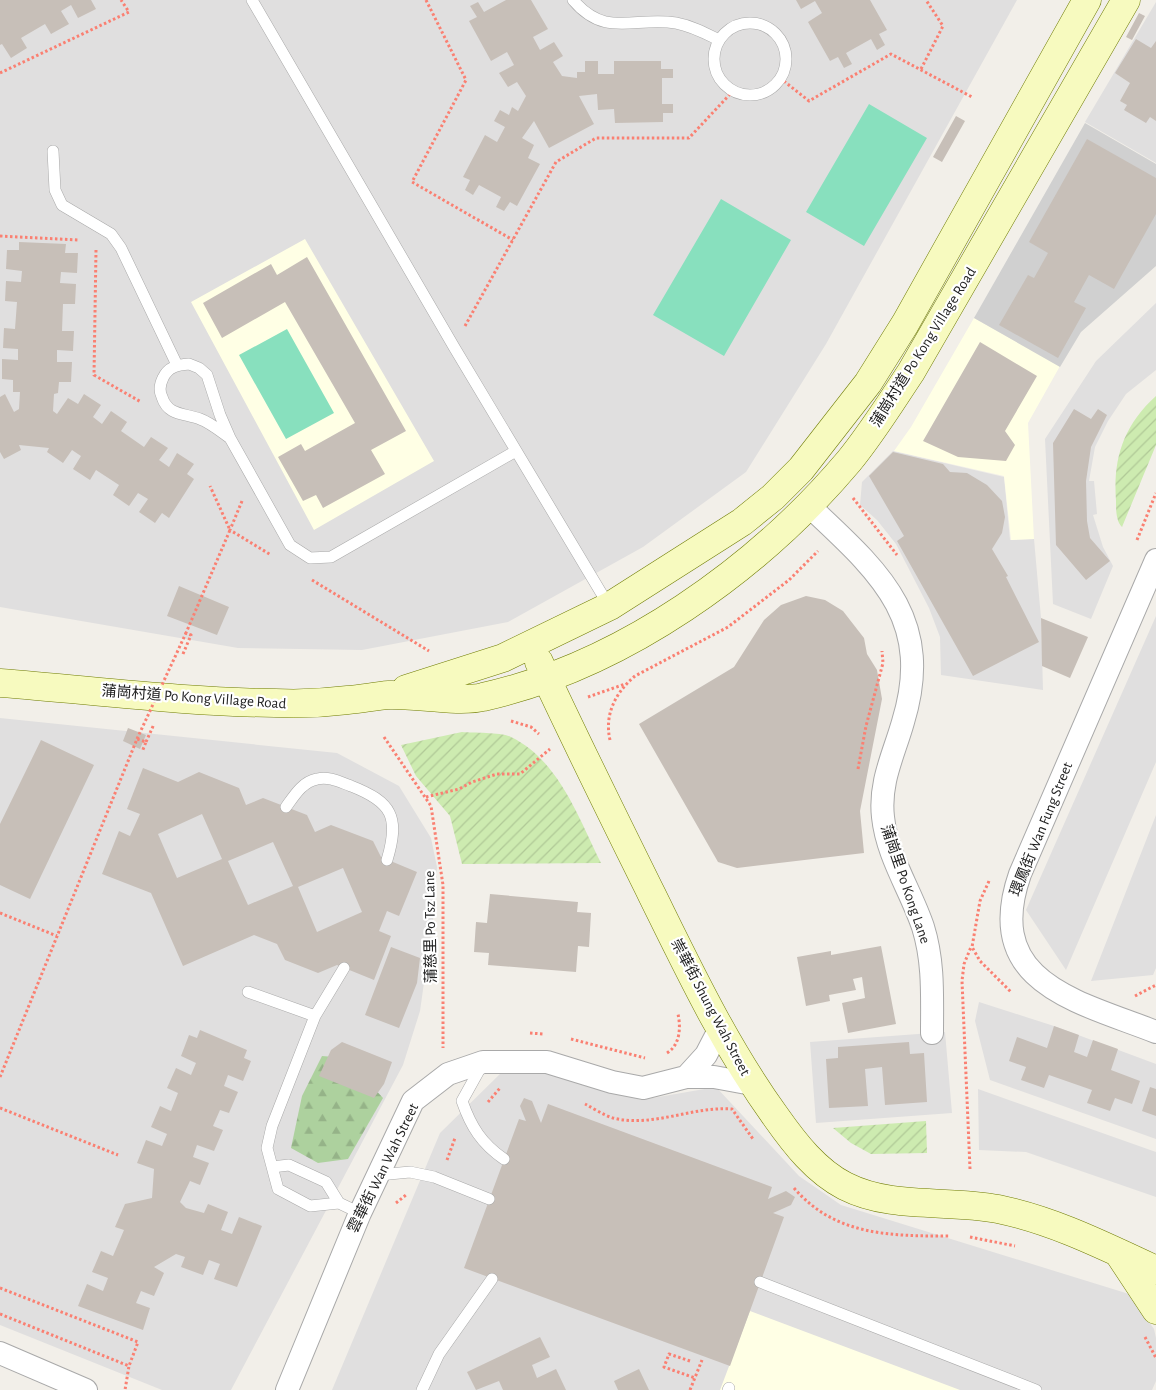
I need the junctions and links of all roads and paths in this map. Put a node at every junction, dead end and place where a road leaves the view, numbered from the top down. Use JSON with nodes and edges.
{"nodes":[{"id":1,"x":121,"y":0,"type":"edge"},
{"id":2,"x":252,"y":0,"type":"edge"},
{"id":3,"x":426,"y":0,"type":"edge"},
{"id":4,"x":573,"y":0,"type":"edge"},
{"id":5,"x":926,"y":0,"type":"edge"},
{"id":6,"x":1086,"y":0,"type":"edge"},
{"id":7,"x":1126,"y":0,"type":"edge"},
{"id":8,"x":719,"y":40,"type":"junction"},
{"id":9,"x":921,"y":69,"type":"junction"},
{"id":10,"x":0,"y":73,"type":"edge"},
{"id":11,"x":780,"y":78,"type":"junction"},
{"id":12,"x":733,"y":91,"type":"junction"},
{"id":13,"x":972,"y":97,"type":"dead end"},
{"id":14,"x":52,"y":151,"type":"dead end"},
{"id":15,"x":0,"y":236,"type":"edge"},
{"id":16,"x":513,"y":240,"type":"junction"},
{"id":17,"x":87,"y":241,"type":"dead end"},
{"id":18,"x":96,"y":241,"type":"dead end"},
{"id":19,"x":454,"y":346,"type":"junction"},
{"id":20,"x":177,"y":365,"type":"junction"},
{"id":21,"x":146,"y":405,"type":"dead end"},
{"id":22,"x":230,"y":438,"type":"junction"},
{"id":23,"x":516,"y":451,"type":"junction"},
{"id":24,"x":210,"y":486,"type":"dead end"},
{"id":25,"x":243,"y":499,"type":"dead end"},
{"id":26,"x":809,"y":506,"type":"junction"},
{"id":27,"x":230,"y":530,"type":"junction"},
{"id":28,"x":824,"y":546,"type":"dead end"},
{"id":29,"x":272,"y":555,"type":"dead end"},
{"id":30,"x":1156,"y":560,"type":"edge"},
{"id":31,"x":305,"y":576,"type":"dead end"},
{"id":32,"x":610,"y":606,"type":"junction"},
{"id":33,"x":186,"y":633,"type":"junction"},
{"id":34,"x":531,"y":646,"type":"junction"},
{"id":35,"x":882,"y":647,"type":"dead end"},
{"id":36,"x":429,"y":652,"type":"dead end"},
{"id":37,"x":183,"y":654,"type":"dead end"},
{"id":38,"x":546,"y":677,"type":"junction"},
{"id":39,"x":0,"y":683,"type":"edge"},
{"id":40,"x":625,"y":684,"type":"dead end"},
{"id":41,"x":388,"y":695,"type":"junction"},
{"id":42,"x":506,"y":719,"type":"dead end"},
{"id":43,"x":151,"y":731,"type":"dead end"},
{"id":44,"x":384,"y":737,"type":"dead end"},
{"id":45,"x":137,"y":739,"type":"junction"},
{"id":46,"x":544,"y":739,"type":"dead end"},
{"id":47,"x":146,"y":742,"type":"junction"},
{"id":48,"x":547,"y":744,"type":"dead end"},
{"id":49,"x":550,"y":749,"type":"junction"},
{"id":50,"x":142,"y":752,"type":"dead end"},
{"id":51,"x":554,"y":758,"type":"dead end"},
{"id":52,"x":857,"y":774,"type":"dead end"},
{"id":53,"x":426,"y":797,"type":"junction"},
{"id":54,"x":286,"y":807,"type":"dead end"},
{"id":55,"x":387,"y":860,"type":"dead end"},
{"id":56,"x":0,"y":913,"type":"edge"},
{"id":57,"x":57,"y":936,"type":"junction"},
{"id":58,"x":972,"y":946,"type":"dead end"},
{"id":59,"x":344,"y":968,"type":"dead end"},
{"id":60,"x":1156,"y":985,"type":"edge"},
{"id":61,"x":248,"y":992,"type":"dead end"},
{"id":62,"x":1130,"y":999,"type":"dead end"},
{"id":63,"x":674,"y":1007,"type":"dead end"},
{"id":64,"x":315,"y":1016,"type":"junction"},
{"id":65,"x":719,"y":1030,"type":"junction"},
{"id":66,"x":1156,"y":1032,"type":"edge"},
{"id":67,"x":528,"y":1033,"type":"dead end"},
{"id":68,"x":932,"y":1033,"type":"dead end"},
{"id":69,"x":546,"y":1034,"type":"dead end"},
{"id":70,"x":562,"y":1037,"type":"dead end"},
{"id":71,"x":452,"y":1045,"type":"dead end"},
{"id":72,"x":664,"y":1055,"type":"dead end"},
{"id":73,"x":648,"y":1059,"type":"dead end"},
{"id":74,"x":484,"y":1062,"type":"junction"},
{"id":75,"x":0,"y":1077,"type":"edge"},
{"id":76,"x":686,"y":1077,"type":"junction"},
{"id":77,"x":752,"y":1084,"type":"junction"},
{"id":78,"x":0,"y":1108,"type":"edge"},
{"id":79,"x":118,"y":1156,"type":"dead end"},
{"id":80,"x":504,"y":1160,"type":"dead end"},
{"id":81,"x":272,"y":1166,"type":"junction"},
{"id":82,"x":970,"y":1169,"type":"dead end"},
{"id":83,"x":379,"y":1175,"type":"junction"},
{"id":84,"x":489,"y":1199,"type":"dead end"},
{"id":85,"x":339,"y":1203,"type":"junction"},
{"id":86,"x":360,"y":1213,"type":"junction"},
{"id":87,"x":1156,"y":1251,"type":"edge"},
{"id":88,"x":1120,"y":1254,"type":"junction"},
{"id":89,"x":1156,"y":1270,"type":"edge"},
{"id":90,"x":492,"y":1279,"type":"dead end"},
{"id":91,"x":760,"y":1282,"type":"dead end"},
{"id":92,"x":0,"y":1288,"type":"edge"},
{"id":93,"x":1156,"y":1310,"type":"edge"},
{"id":94,"x":0,"y":1314,"type":"edge"},
{"id":95,"x":1145,"y":1336,"type":"dead end"},
{"id":96,"x":0,"y":1354,"type":"edge"},
{"id":97,"x":1156,"y":1358,"type":"edge"},
{"id":98,"x":702,"y":1360,"type":"dead end"},
{"id":99,"x":690,"y":1361,"type":"dead end"},
{"id":100,"x":129,"y":1366,"type":"junction"},
{"id":101,"x":695,"y":1378,"type":"junction"},
{"id":102,"x":86,"y":1390,"type":"edge"},
{"id":103,"x":125,"y":1390,"type":"edge"},
{"id":104,"x":287,"y":1390,"type":"edge"},
{"id":105,"x":422,"y":1390,"type":"edge"},
{"id":106,"x":690,"y":1390,"type":"edge"},
{"id":107,"x":1036,"y":1390,"type":"edge"}],
"edges":[{"from":1,"to":10,"type":"path"},
{"from":2,"to":19,"type":"lane"},
{"from":3,"to":16,"type":"path"},
{"from":4,"to":8,"type":"lane"},
{"from":5,"to":9,"type":"path"},
{"from":6,"to":32,"type":"main road","name":"蒲崗村道 Po Kong Village Road"},
{"from":7,"to":26,"type":"main road","name":"蒲崗村道 Po Kong Village Road"},
{"from":8,"to":11,"type":"lane"},
{"from":8,"to":12,"type":"lane"},
{"from":9,"to":11,"type":"path"},
{"from":9,"to":13,"type":"path"},
{"from":11,"to":12,"type":"lane"},
{"from":12,"to":16,"type":"path"},
{"from":14,"to":20,"type":"lane"},
{"from":15,"to":17,"type":"path"},
{"from":16,"to":19,"type":"path"},
{"from":18,"to":21,"type":"path"},
{"from":19,"to":23,"type":"lane"},
{"from":20,"to":22,"type":"lane"},
{"from":20,"to":22,"type":"lane"},
{"from":22,"to":23,"type":"lane"},
{"from":23,"to":32,"type":"lane"},
{"from":24,"to":27,"type":"path"},
{"from":25,"to":27,"type":"path"},
{"from":26,"to":38,"type":"main road","name":"蒲崗村道 Po Kong Village Road"},
{"from":26,"to":68,"type":"street","name":"蒲崗里 Po Kong Lane"},
{"from":27,"to":29,"type":"path"},
{"from":27,"to":33,"type":"path"},
{"from":28,"to":40,"type":"path"},
{"from":30,"to":66,"type":"street","name":"環鳳街 Wan Fung Street"},
{"from":31,"to":36,"type":"path"},
{"from":32,"to":34,"type":"main road","name":"蒲崗村道 Po Kong Village Road"},
{"from":33,"to":37,"type":"path"},
{"from":33,"to":45,"type":"path","bridge":true},
{"from":34,"to":38,"type":"main road","name":"崇華街 Shung Wah Street"},
{"from":34,"to":41,"type":"main road","name":"蒲崗村道 Po Kong Village Road"},
{"from":35,"to":52,"type":"path"},
{"from":38,"to":41,"type":"main road","name":"蒲崗村道 Po Kong Village Road"},
{"from":38,"to":65,"type":"main road","name":"崇華街 Shung Wah Street"},
{"from":39,"to":41,"type":"main road","name":"蒲崗村道 Po Kong Village Road"},
{"from":42,"to":46,"type":"path"},
{"from":43,"to":47,"type":"path"},
{"from":44,"to":53,"type":"path","name":"蒲慈里 Po Tsz Lane"},
{"from":45,"to":47,"type":"path"},
{"from":45,"to":57,"type":"path"},
{"from":47,"to":50,"type":"path"},
{"from":48,"to":49,"type":"path"},
{"from":49,"to":51,"type":"path"},
{"from":49,"to":53,"type":"path"},
{"from":53,"to":71,"type":"path","name":"蒲慈里 Po Tsz Lane"},
{"from":54,"to":55,"type":"lane"},
{"from":56,"to":57,"type":"path"},
{"from":57,"to":75,"type":"path"},
{"from":58,"to":82,"type":"path"},
{"from":59,"to":64,"type":"lane"},
{"from":60,"to":62,"type":"path"},
{"from":61,"to":64,"type":"lane"},
{"from":63,"to":72,"type":"path"},
{"from":64,"to":81,"type":"lane"},
{"from":65,"to":76,"type":"street"},
{"from":65,"to":77,"type":"main road","name":"崇華街 Shung Wah Street"},
{"from":67,"to":69,"type":"path"},
{"from":70,"to":73,"type":"path"},
{"from":74,"to":76,"type":"street","name":"雲華街 Wan Wah Street"},
{"from":74,"to":80,"type":"lane"},
{"from":74,"to":83,"type":"street","name":"雲華街 Wan Wah Street"},
{"from":76,"to":77,"type":"street","name":"雲華街 Wan Wah Street"},
{"from":77,"to":88,"type":"main road","name":"崇華街 Shung Wah Street"},
{"from":78,"to":79,"type":"path"},
{"from":81,"to":85,"type":"lane"},
{"from":81,"to":85,"type":"lane"},
{"from":83,"to":84,"type":"lane"},
{"from":83,"to":86,"type":"street","name":"雲華街 Wan Wah Street"},
{"from":85,"to":86,"type":"lane"},
{"from":86,"to":104,"type":"street","name":"雲華街 Wan Wah Street"},
{"from":87,"to":88,"type":"main road"},
{"from":88,"to":89,"type":"main road","name":"崇華街 Shung Wah Street"},
{"from":88,"to":93,"type":"main road"},
{"from":90,"to":105,"type":"lane"},
{"from":91,"to":107,"type":"lane"},
{"from":92,"to":100,"type":"path"},
{"from":94,"to":100,"type":"path"},
{"from":95,"to":97,"type":"path"},
{"from":96,"to":102,"type":"street"},
{"from":98,"to":101,"type":"path"},
{"from":99,"to":101,"type":"path"},
{"from":100,"to":103,"type":"path"},
{"from":101,"to":106,"type":"path"}]}
